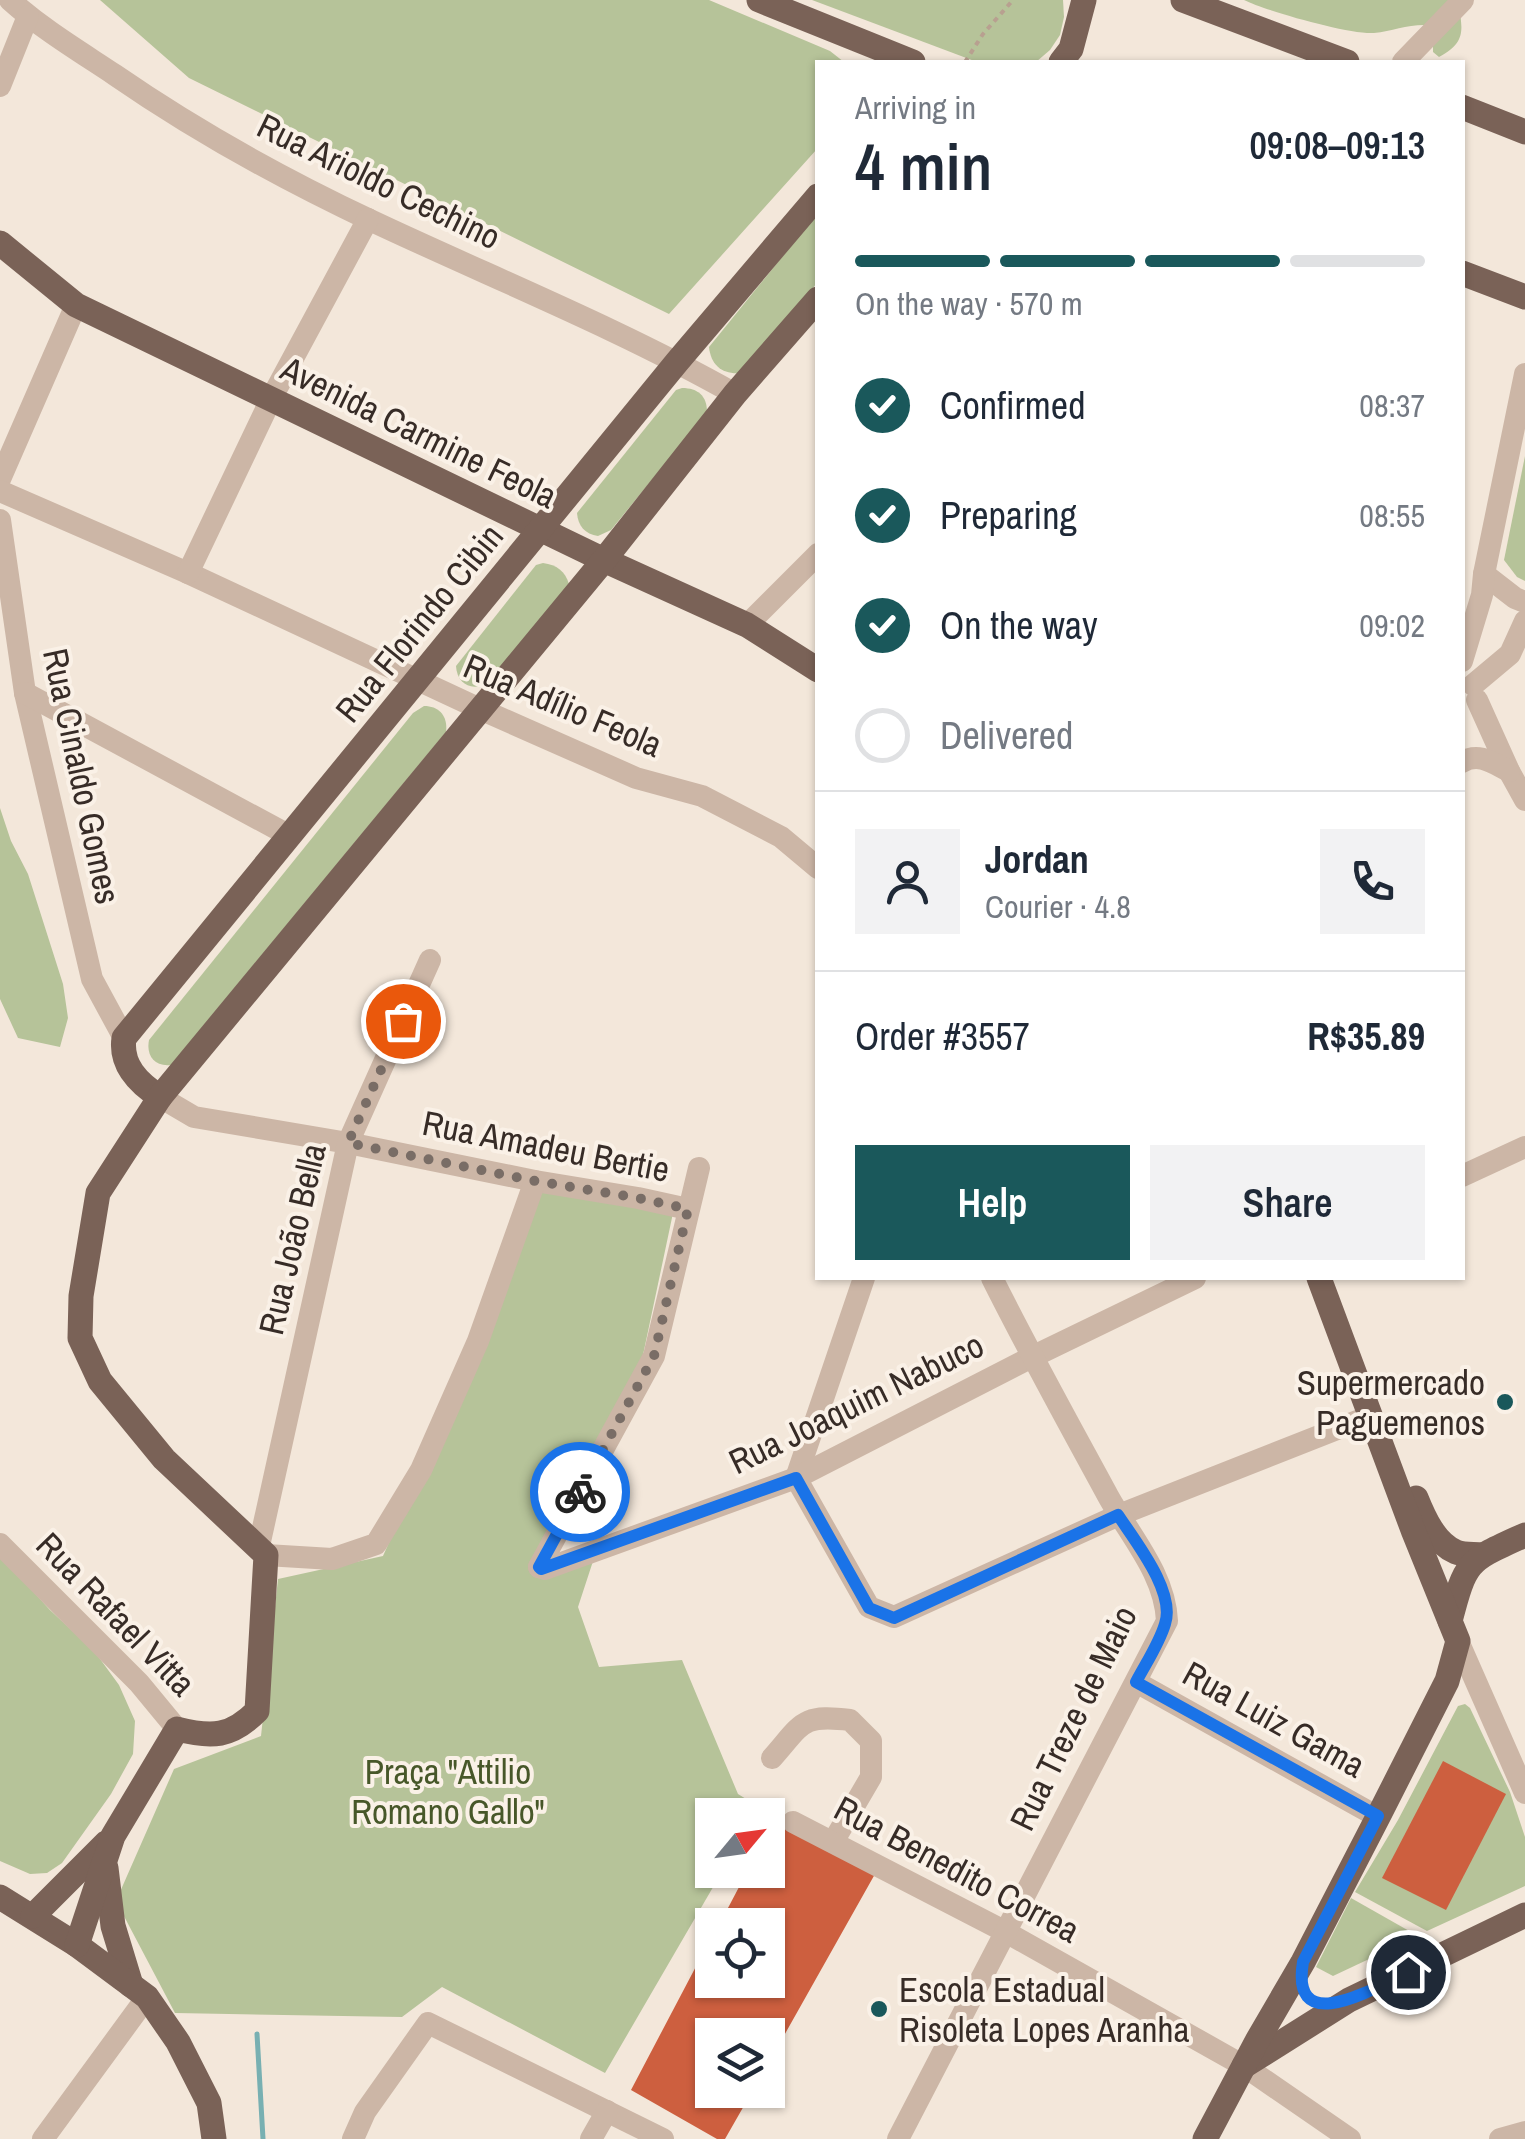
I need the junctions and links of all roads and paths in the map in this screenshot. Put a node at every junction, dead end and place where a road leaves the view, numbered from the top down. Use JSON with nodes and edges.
{"nodes":[{"id":1,"x":10,"y":0,"type":"edge"},
{"id":2,"x":1014,"y":0,"type":"edge"},
{"id":3,"x":1084,"y":0,"type":"edge"},
{"id":4,"x":1183,"y":0,"type":"edge"},
{"id":5,"x":1463,"y":0,"type":"edge"},
{"id":6,"x":774,"y":3,"type":"edge"},
{"id":7,"x":28,"y":16,"type":"junction"},
{"id":8,"x":906,"y":60,"type":"edge"},
{"id":9,"x":966,"y":60,"type":"edge"},
{"id":10,"x":1062,"y":60,"type":"edge"},
{"id":11,"x":1342,"y":60,"type":"edge"},
{"id":12,"x":1405,"y":60,"type":"edge"},
{"id":13,"x":0,"y":86,"type":"edge"},
{"id":14,"x":1465,"y":108,"type":"edge"},
{"id":15,"x":1525,"y":132,"type":"edge"},
{"id":16,"x":815,"y":200,"type":"edge"},
{"id":17,"x":368,"y":219,"type":"junction"},
{"id":18,"x":0,"y":243,"type":"edge"},
{"id":19,"x":1465,"y":274,"type":"edge"},
{"id":20,"x":1525,"y":297,"type":"edge"},
{"id":21,"x":815,"y":303,"type":"edge"},
{"id":22,"x":76,"y":305,"type":"junction"},
{"id":23,"x":677,"y":362,"type":"junction"},
{"id":24,"x":1525,"y":374,"type":"edge"},
{"id":25,"x":735,"y":394,"type":"junction"},
{"id":26,"x":271,"y":399,"type":"junction"},
{"id":27,"x":0,"y":479,"type":"edge"},
{"id":28,"x":0,"y":491,"type":"edge"},
{"id":29,"x":0,"y":520,"type":"edge"},
{"id":30,"x":540,"y":528,"type":"junction"},
{"id":31,"x":815,"y":557,"type":"edge"},
{"id":32,"x":604,"y":560,"type":"junction"},
{"id":33,"x":188,"y":573,"type":"junction"},
{"id":34,"x":1484,"y":574,"type":"junction"},
{"id":35,"x":1525,"y":602,"type":"edge"},
{"id":36,"x":1525,"y":621,"type":"edge"},
{"id":37,"x":747,"y":625,"type":"junction"},
{"id":38,"x":1465,"y":651,"type":"edge"},
{"id":39,"x":815,"y":668,"type":"edge"},
{"id":40,"x":418,"y":680,"type":"junction"},
{"id":41,"x":24,"y":694,"type":"junction"},
{"id":42,"x":1469,"y":694,"type":"edge"},
{"id":43,"x":480,"y":709,"type":"junction"},
{"id":44,"x":1465,"y":761,"type":"edge"},
{"id":45,"x":1509,"y":771,"type":"junction"},
{"id":46,"x":1525,"y":800,"type":"edge"},
{"id":47,"x":290,"y":836,"type":"junction"},
{"id":48,"x":815,"y":865,"type":"edge"},
{"id":49,"x":430,"y":960,"type":"dead end"},
{"id":50,"x":124,"y":1038,"type":"junction"},
{"id":51,"x":160,"y":1097,"type":"junction"},
{"id":52,"x":348,"y":1143,"type":"junction"},
{"id":53,"x":1525,"y":1147,"type":"edge"},
{"id":54,"x":699,"y":1168,"type":"dead end"},
{"id":55,"x":1465,"y":1175,"type":"edge"},
{"id":56,"x":535,"y":1181,"type":"junction"},
{"id":57,"x":688,"y":1209,"type":"junction"},
{"id":58,"x":863,"y":1280,"type":"edge"},
{"id":59,"x":993,"y":1280,"type":"edge"},
{"id":60,"x":1191,"y":1280,"type":"edge"},
{"id":61,"x":1320,"y":1280,"type":"edge"},
{"id":62,"x":1336,"y":1280,"type":"edge"},
{"id":63,"x":1032,"y":1357,"type":"junction"},
{"id":64,"x":1370,"y":1416,"type":"junction"},
{"id":65,"x":796,"y":1478,"type":"junction"},
{"id":66,"x":1118,"y":1515,"type":"junction"},
{"id":67,"x":1525,"y":1535,"type":"edge"},
{"id":68,"x":0,"y":1544,"type":"edge"},
{"id":69,"x":262,"y":1551,"type":"junction"},
{"id":70,"x":1482,"y":1555,"type":"junction"},
{"id":71,"x":1454,"y":1631,"type":"junction"},
{"id":72,"x":1136,"y":1682,"type":"junction"},
{"id":73,"x":177,"y":1729,"type":"junction"},
{"id":74,"x":772,"y":1758,"type":"dead end"},
{"id":75,"x":1525,"y":1793,"type":"edge"},
{"id":76,"x":1378,"y":1816,"type":"junction"},
{"id":77,"x":793,"y":1822,"type":"dead end"},
{"id":78,"x":833,"y":1842,"type":"junction"},
{"id":79,"x":109,"y":1847,"type":"junction"},
{"id":80,"x":0,"y":1897,"type":"edge"},
{"id":81,"x":33,"y":1916,"type":"junction"},
{"id":82,"x":1525,"y":1916,"type":"edge"},
{"id":83,"x":1004,"y":1931,"type":"junction"},
{"id":84,"x":77,"y":1945,"type":"junction"},
{"id":85,"x":1303,"y":1962,"type":"junction"},
{"id":86,"x":139,"y":1991,"type":"junction"},
{"id":87,"x":1350,"y":2000,"type":"junction"},
{"id":88,"x":1244,"y":2066,"type":"junction"},
{"id":89,"x":607,"y":2111,"type":"junction"},
{"id":90,"x":1525,"y":2132,"type":"edge"},
{"id":91,"x":42,"y":2139,"type":"edge"},
{"id":92,"x":214,"y":2139,"type":"edge"},
{"id":93,"x":353,"y":2139,"type":"edge"},
{"id":94,"x":591,"y":2139,"type":"edge"},
{"id":95,"x":662,"y":2139,"type":"edge"},
{"id":96,"x":898,"y":2139,"type":"edge"},
{"id":97,"x":1204,"y":2139,"type":"edge"},
{"id":98,"x":1350,"y":2139,"type":"edge"},
{"id":99,"x":1500,"y":2139,"type":"edge"}],
"edges":[{"from":1,"to":7,"type":"street","name":"Rua Arioldo Cechino"},
{"from":2,"to":9,"type":"path"},
{"from":3,"to":10,"type":"main road"},
{"from":4,"to":11,"type":"main road"},
{"from":5,"to":12,"type":"street"},
{"from":6,"to":8,"type":"main road"},
{"from":7,"to":13,"type":"street"},
{"from":7,"to":17,"type":"street","name":"Rua Arioldo Cechino"},
{"from":14,"to":15,"type":"main road"},
{"from":16,"to":23,"type":"main road","name":"Rua Florindo Cibin"},
{"from":17,"to":23,"type":"street","name":"Rua Arioldo Cechino"},
{"from":17,"to":26,"type":"street"},
{"from":18,"to":22,"type":"main road","name":"Avenida Carmine Feola"},
{"from":19,"to":20,"type":"main road"},
{"from":21,"to":25,"type":"main road"},
{"from":22,"to":26,"type":"main road","name":"Avenida Carmine Feola"},
{"from":22,"to":27,"type":"street"},
{"from":23,"to":25,"type":"street","name":"Rua Arioldo Cechino"},
{"from":23,"to":30,"type":"main road","name":"Rua Florindo Cibin"},
{"from":24,"to":34,"type":"street"},
{"from":25,"to":32,"type":"main road"},
{"from":26,"to":30,"type":"main road","name":"Avenida Carmine Feola"},
{"from":26,"to":33,"type":"street"},
{"from":28,"to":33,"type":"street","name":"Rua Adílio Feola"},
{"from":29,"to":41,"type":"street","name":"Rua Cinaldo Gomes"},
{"from":30,"to":32,"type":"main road","name":"Avenida Carmine Feola"},
{"from":30,"to":40,"type":"main road","name":"Rua Florindo Cibin"},
{"from":31,"to":37,"type":"street"},
{"from":32,"to":37,"type":"main road","name":"Avenida Carmine Feola"},
{"from":32,"to":43,"type":"main road"},
{"from":33,"to":40,"type":"street","name":"Rua Adílio Feola"},
{"from":34,"to":35,"type":"street"},
{"from":34,"to":38,"type":"street"},
{"from":36,"to":42,"type":"street"},
{"from":37,"to":39,"type":"main road","name":"Avenida Carmine Feola"},
{"from":40,"to":43,"type":"street","name":"Rua Adílio Feola"},
{"from":40,"to":47,"type":"main road","name":"Rua Florindo Cibin"},
{"from":41,"to":47,"type":"street"},
{"from":41,"to":50,"type":"street","name":"Rua Cinaldo Gomes"},
{"from":42,"to":45,"type":"street"},
{"from":43,"to":48,"type":"street","name":"Rua Adílio Feola"},
{"from":43,"to":51,"type":"main road"},
{"from":44,"to":45,"type":"street"},
{"from":45,"to":46,"type":"street"},
{"from":47,"to":50,"type":"main road","name":"Rua Florindo Cibin"},
{"from":49,"to":52,"type":"street","name":"Rua João Bella"},
{"from":50,"to":51,"type":"main road"},
{"from":51,"to":52,"type":"street","name":"Rua Amadeu Bertie"},
{"from":51,"to":69,"type":"main road"},
{"from":52,"to":56,"type":"street","name":"Rua Amadeu Bertie"},
{"from":52,"to":69,"type":"street","name":"Rua João Bella"},
{"from":53,"to":55,"type":"street"},
{"from":54,"to":57,"type":"street"},
{"from":56,"to":57,"type":"street","name":"Rua Amadeu Bertie"},
{"from":56,"to":69,"type":"street"},
{"from":57,"to":65,"type":"street","name":"Rua Joaquim Nabuco"},
{"from":58,"to":65,"type":"street"},
{"from":59,"to":63,"type":"street","name":"Rua Treze de Maio"},
{"from":60,"to":63,"type":"street","name":"Rua Joaquim Nabuco"},
{"from":61,"to":64,"type":"main road"},
{"from":62,"to":70,"type":"main road"},
{"from":63,"to":65,"type":"street","name":"Rua Joaquim Nabuco"},
{"from":63,"to":66,"type":"street","name":"Rua Treze de Maio"},
{"from":64,"to":66,"type":"street"},
{"from":64,"to":71,"type":"main road"},
{"from":65,"to":66,"type":"street"},
{"from":66,"to":72,"type":"street","name":"Rua Treze de Maio"},
{"from":67,"to":70,"type":"main road"},
{"from":68,"to":73,"type":"street","name":"Rua Rafael Vitta"},
{"from":69,"to":73,"type":"main road"},
{"from":70,"to":71,"type":"main road"},
{"from":71,"to":75,"type":"street"},
{"from":71,"to":76,"type":"main road"},
{"from":72,"to":76,"type":"street","name":"Rua Luiz Gama"},
{"from":72,"to":83,"type":"street","name":"Rua Treze de Maio"},
{"from":73,"to":79,"type":"main road","name":"Rua Rafael Vitta"},
{"from":74,"to":78,"type":"street"},
{"from":76,"to":85,"type":"main road"},
{"from":77,"to":78,"type":"street","name":"Rua Benedito Correa"},
{"from":78,"to":83,"type":"street","name":"Rua Benedito Correa"},
{"from":79,"to":81,"type":"main road","name":"Rua Rafael Vitta"},
{"from":79,"to":84,"type":"main road","name":"Rua Rafael Vitta"},
{"from":79,"to":86,"type":"main road"},
{"from":80,"to":81,"type":"main road"},
{"from":81,"to":84,"type":"main road"},
{"from":82,"to":87,"type":"main road"},
{"from":83,"to":88,"type":"street","name":"Rua Benedito Correa"},
{"from":83,"to":96,"type":"street","name":"Rua Treze de Maio"},
{"from":84,"to":86,"type":"main road"},
{"from":85,"to":87,"type":"main road"},
{"from":85,"to":88,"type":"main road"},
{"from":86,"to":91,"type":"street"},
{"from":86,"to":92,"type":"main road"},
{"from":87,"to":88,"type":"main road"},
{"from":88,"to":97,"type":"main road"},
{"from":88,"to":98,"type":"street","name":"Rua Benedito Correa"},
{"from":89,"to":93,"type":"street"},
{"from":89,"to":94,"type":"street"},
{"from":89,"to":95,"type":"street"},
{"from":90,"to":99,"type":"street"}]}
